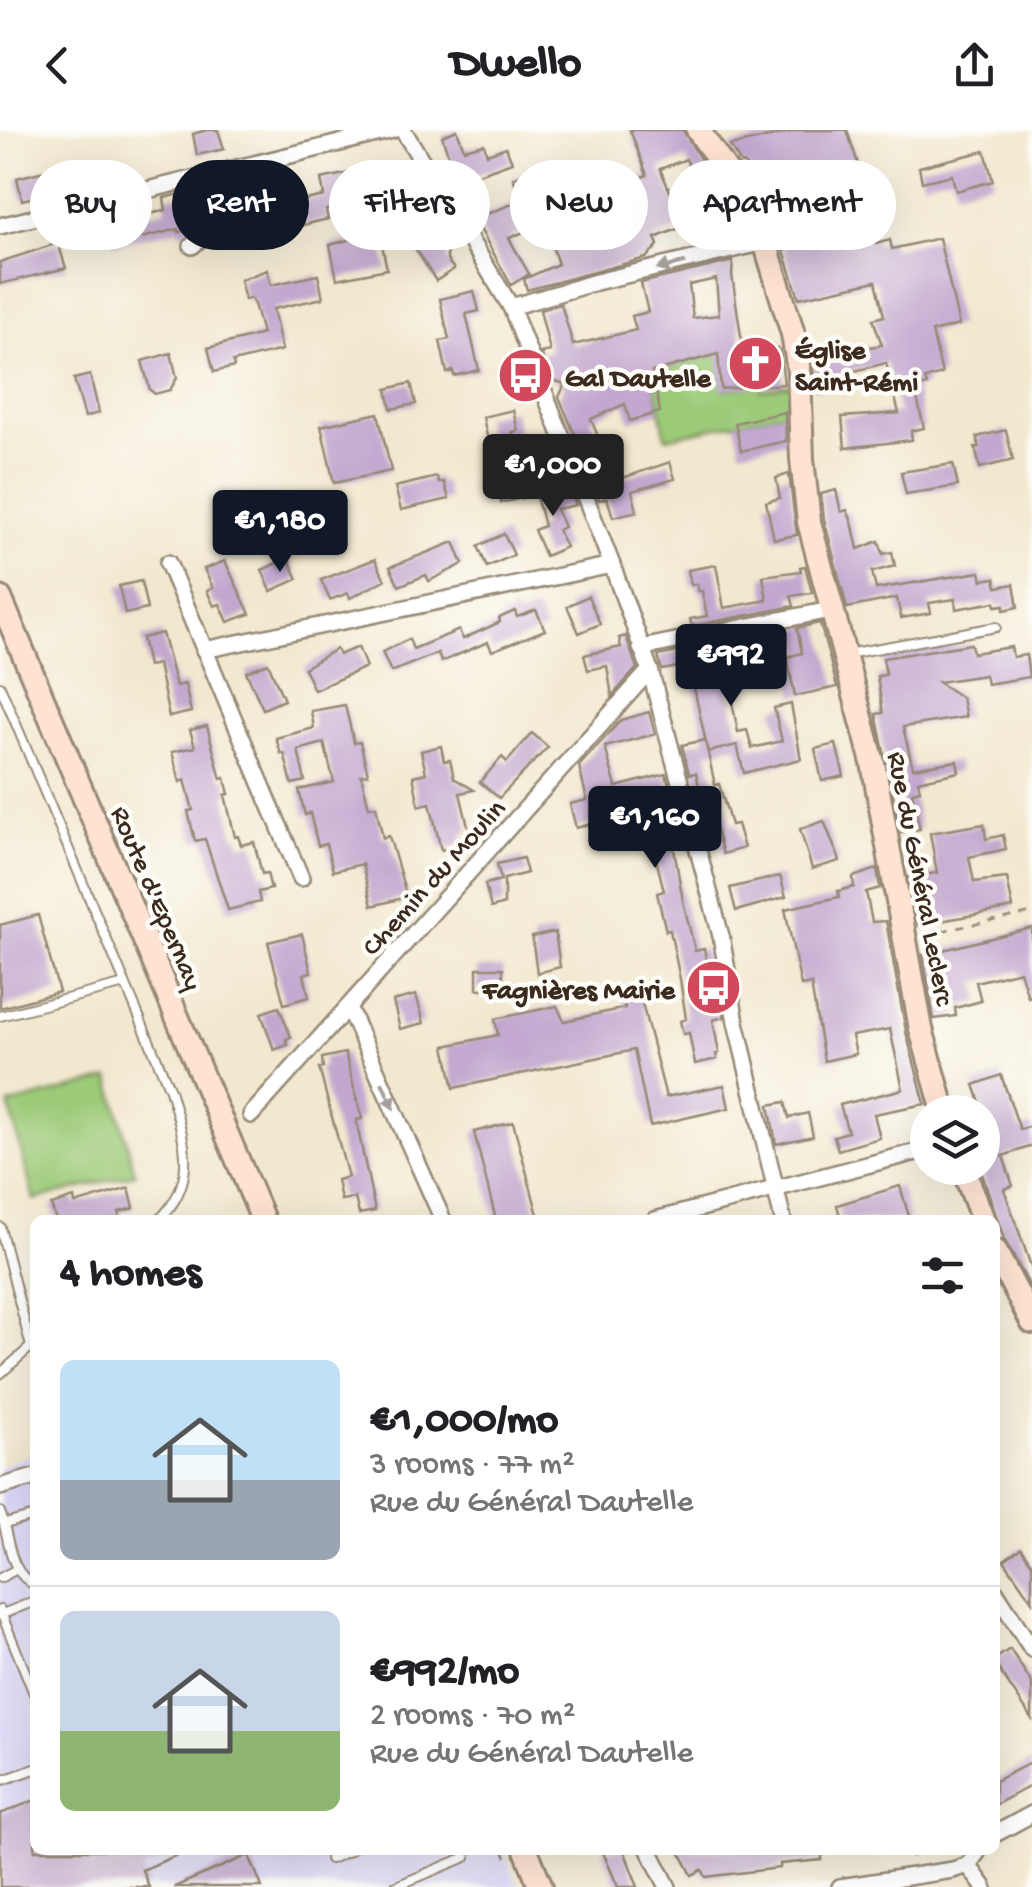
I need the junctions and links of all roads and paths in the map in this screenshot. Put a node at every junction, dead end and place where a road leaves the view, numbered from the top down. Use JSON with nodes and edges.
{"nodes":[{"id":1,"x":403,"y":130,"type":"edge"},
{"id":2,"x":698,"y":130,"type":"edge"},
{"id":3,"x":388,"y":131,"type":"edge"},
{"id":4,"x":271,"y":160,"type":"edge"},
{"id":5,"x":718,"y":160,"type":"edge"},
{"id":6,"x":172,"y":184,"type":"edge"},
{"id":7,"x":0,"y":226,"type":"edge"},
{"id":8,"x":735,"y":250,"type":"edge"},
{"id":9,"x":767,"y":250,"type":"edge"},
{"id":10,"x":510,"y":308,"type":"junction"},
{"id":11,"x":168,"y":563,"type":"dead end"},
{"id":12,"x":612,"y":565,"type":"junction"},
{"id":13,"x":0,"y":598,"type":"edge"},
{"id":14,"x":830,"y":610,"type":"junction"},
{"id":15,"x":996,"y":626,"type":"dead end"},
{"id":16,"x":642,"y":648,"type":"junction"},
{"id":17,"x":204,"y":650,"type":"junction"},
{"id":18,"x":843,"y":655,"type":"junction"},
{"id":19,"x":650,"y":670,"type":"junction"},
{"id":20,"x":0,"y":686,"type":"edge"},
{"id":21,"x":300,"y":878,"type":"dead end"},
{"id":22,"x":1032,"y":913,"type":"edge"},
{"id":23,"x":902,"y":938,"type":"junction"},
{"id":24,"x":125,"y":984,"type":"junction"},
{"id":25,"x":348,"y":1007,"type":"junction"},
{"id":26,"x":0,"y":1016,"type":"edge"},
{"id":27,"x":939,"y":1095,"type":"edge"},
{"id":28,"x":251,"y":1115,"type":"dead end"},
{"id":29,"x":910,"y":1154,"type":"edge"},
{"id":30,"x":969,"y":1185,"type":"edge"},
{"id":31,"x":774,"y":1188,"type":"junction"},
{"id":32,"x":163,"y":1215,"type":"edge"},
{"id":33,"x":261,"y":1215,"type":"edge"},
{"id":34,"x":441,"y":1215,"type":"edge"},
{"id":35,"x":673,"y":1215,"type":"edge"},
{"id":36,"x":782,"y":1215,"type":"edge"},
{"id":37,"x":981,"y":1215,"type":"edge"},
{"id":38,"x":0,"y":1227,"type":"edge"},
{"id":39,"x":1000,"y":1261,"type":"edge"},
{"id":40,"x":1032,"y":1322,"type":"edge"},
{"id":41,"x":30,"y":1334,"type":"edge"},
{"id":42,"x":30,"y":1348,"type":"edge"},
{"id":43,"x":0,"y":1374,"type":"edge"},
{"id":44,"x":30,"y":1479,"type":"edge"},
{"id":45,"x":30,"y":1480,"type":"edge"},
{"id":46,"x":0,"y":1487,"type":"edge"},
{"id":47,"x":0,"y":1498,"type":"edge"},
{"id":48,"x":0,"y":1512,"type":"edge"},
{"id":49,"x":30,"y":1517,"type":"edge"},
{"id":50,"x":5,"y":1524,"type":"junction"},
{"id":51,"x":17,"y":1569,"type":"junction"},
{"id":52,"x":0,"y":1578,"type":"edge"},
{"id":53,"x":30,"y":1582,"type":"edge"},
{"id":54,"x":30,"y":1603,"type":"edge"},
{"id":55,"x":1,"y":1613,"type":"edge"},
{"id":56,"x":1001,"y":1615,"type":"edge"},
{"id":57,"x":1032,"y":1649,"type":"edge"},
{"id":58,"x":30,"y":1684,"type":"edge"},
{"id":59,"x":30,"y":1771,"type":"edge"},
{"id":60,"x":0,"y":1782,"type":"edge"},
{"id":61,"x":1032,"y":1814,"type":"edge"},
{"id":62,"x":1000,"y":1831,"type":"edge"},
{"id":63,"x":339,"y":1855,"type":"edge"},
{"id":64,"x":465,"y":1855,"type":"edge"},
{"id":65,"x":528,"y":1855,"type":"edge"},
{"id":66,"x":652,"y":1855,"type":"edge"},
{"id":67,"x":975,"y":1855,"type":"edge"},
{"id":68,"x":330,"y":1859,"type":"dead end"},
{"id":69,"x":968,"y":1865,"type":"junction"},
{"id":70,"x":394,"y":1887,"type":"edge"},
{"id":71,"x":541,"y":1887,"type":"edge"},
{"id":72,"x":668,"y":1887,"type":"edge"},
{"id":73,"x":840,"y":1887,"type":"edge"},
{"id":74,"x":984,"y":1887,"type":"edge"}],
"edges":[{"from":1,"to":10,"type":"street"},
{"from":2,"to":5,"type":"street","name":"Rue du Général Leclerc"},
{"from":3,"to":4,"type":"street"},
{"from":6,"to":7,"type":"street"},
{"from":8,"to":10,"type":"street","one_way":true},
{"from":9,"to":14,"type":"street","name":"Rue du Général Leclerc"},
{"from":10,"to":12,"type":"street"},
{"from":11,"to":17,"type":"street"},
{"from":12,"to":16,"type":"street"},
{"from":12,"to":17,"type":"street"},
{"from":13,"to":33,"type":"street","name":"Route d'Epernay"},
{"from":14,"to":16,"type":"street"},
{"from":14,"to":18,"type":"street","name":"Rue du Général Leclerc"},
{"from":15,"to":18,"type":"lane"},
{"from":16,"to":19,"type":"street"},
{"from":17,"to":21,"type":"street"},
{"from":18,"to":23,"type":"street","name":"Rue du Général Leclerc"},
{"from":19,"to":25,"type":"street","name":"Chemin du Moulin"},
{"from":19,"to":31,"type":"street"},
{"from":20,"to":24,"type":"lane"},
{"from":22,"to":23,"type":"path"},
{"from":23,"to":27,"type":"street","name":"Rue du Général Leclerc"},
{"from":24,"to":26,"type":"lane"},
{"from":24,"to":32,"type":"lane"},
{"from":25,"to":28,"type":"street","name":"Chemin du Moulin"},
{"from":25,"to":34,"type":"street","one_way":true},
{"from":29,"to":31,"type":"street"},
{"from":30,"to":37,"type":"street"},
{"from":31,"to":35,"type":"street"},
{"from":31,"to":36,"type":"street"},
{"from":38,"to":41,"type":"lane"},
{"from":39,"to":40,"type":"street"},
{"from":42,"to":43,"type":"lane"},
{"from":44,"to":46,"type":"street"},
{"from":45,"to":47,"type":"street"},
{"from":48,"to":50,"type":"lane"},
{"from":49,"to":50,"type":"lane"},
{"from":50,"to":51,"type":"lane"},
{"from":51,"to":52,"type":"lane"},
{"from":51,"to":53,"type":"lane"},
{"from":54,"to":55,"type":"lane"},
{"from":55,"to":58,"type":"lane"},
{"from":56,"to":57,"type":"street"},
{"from":59,"to":60,"type":"lane"},
{"from":61,"to":62,"type":"street"},
{"from":63,"to":68,"type":"lane"},
{"from":64,"to":70,"type":"lane"},
{"from":65,"to":71,"type":"street"},
{"from":66,"to":72,"type":"street"},
{"from":67,"to":69,"type":"street"},
{"from":69,"to":73,"type":"street"},
{"from":69,"to":74,"type":"street"}]}
